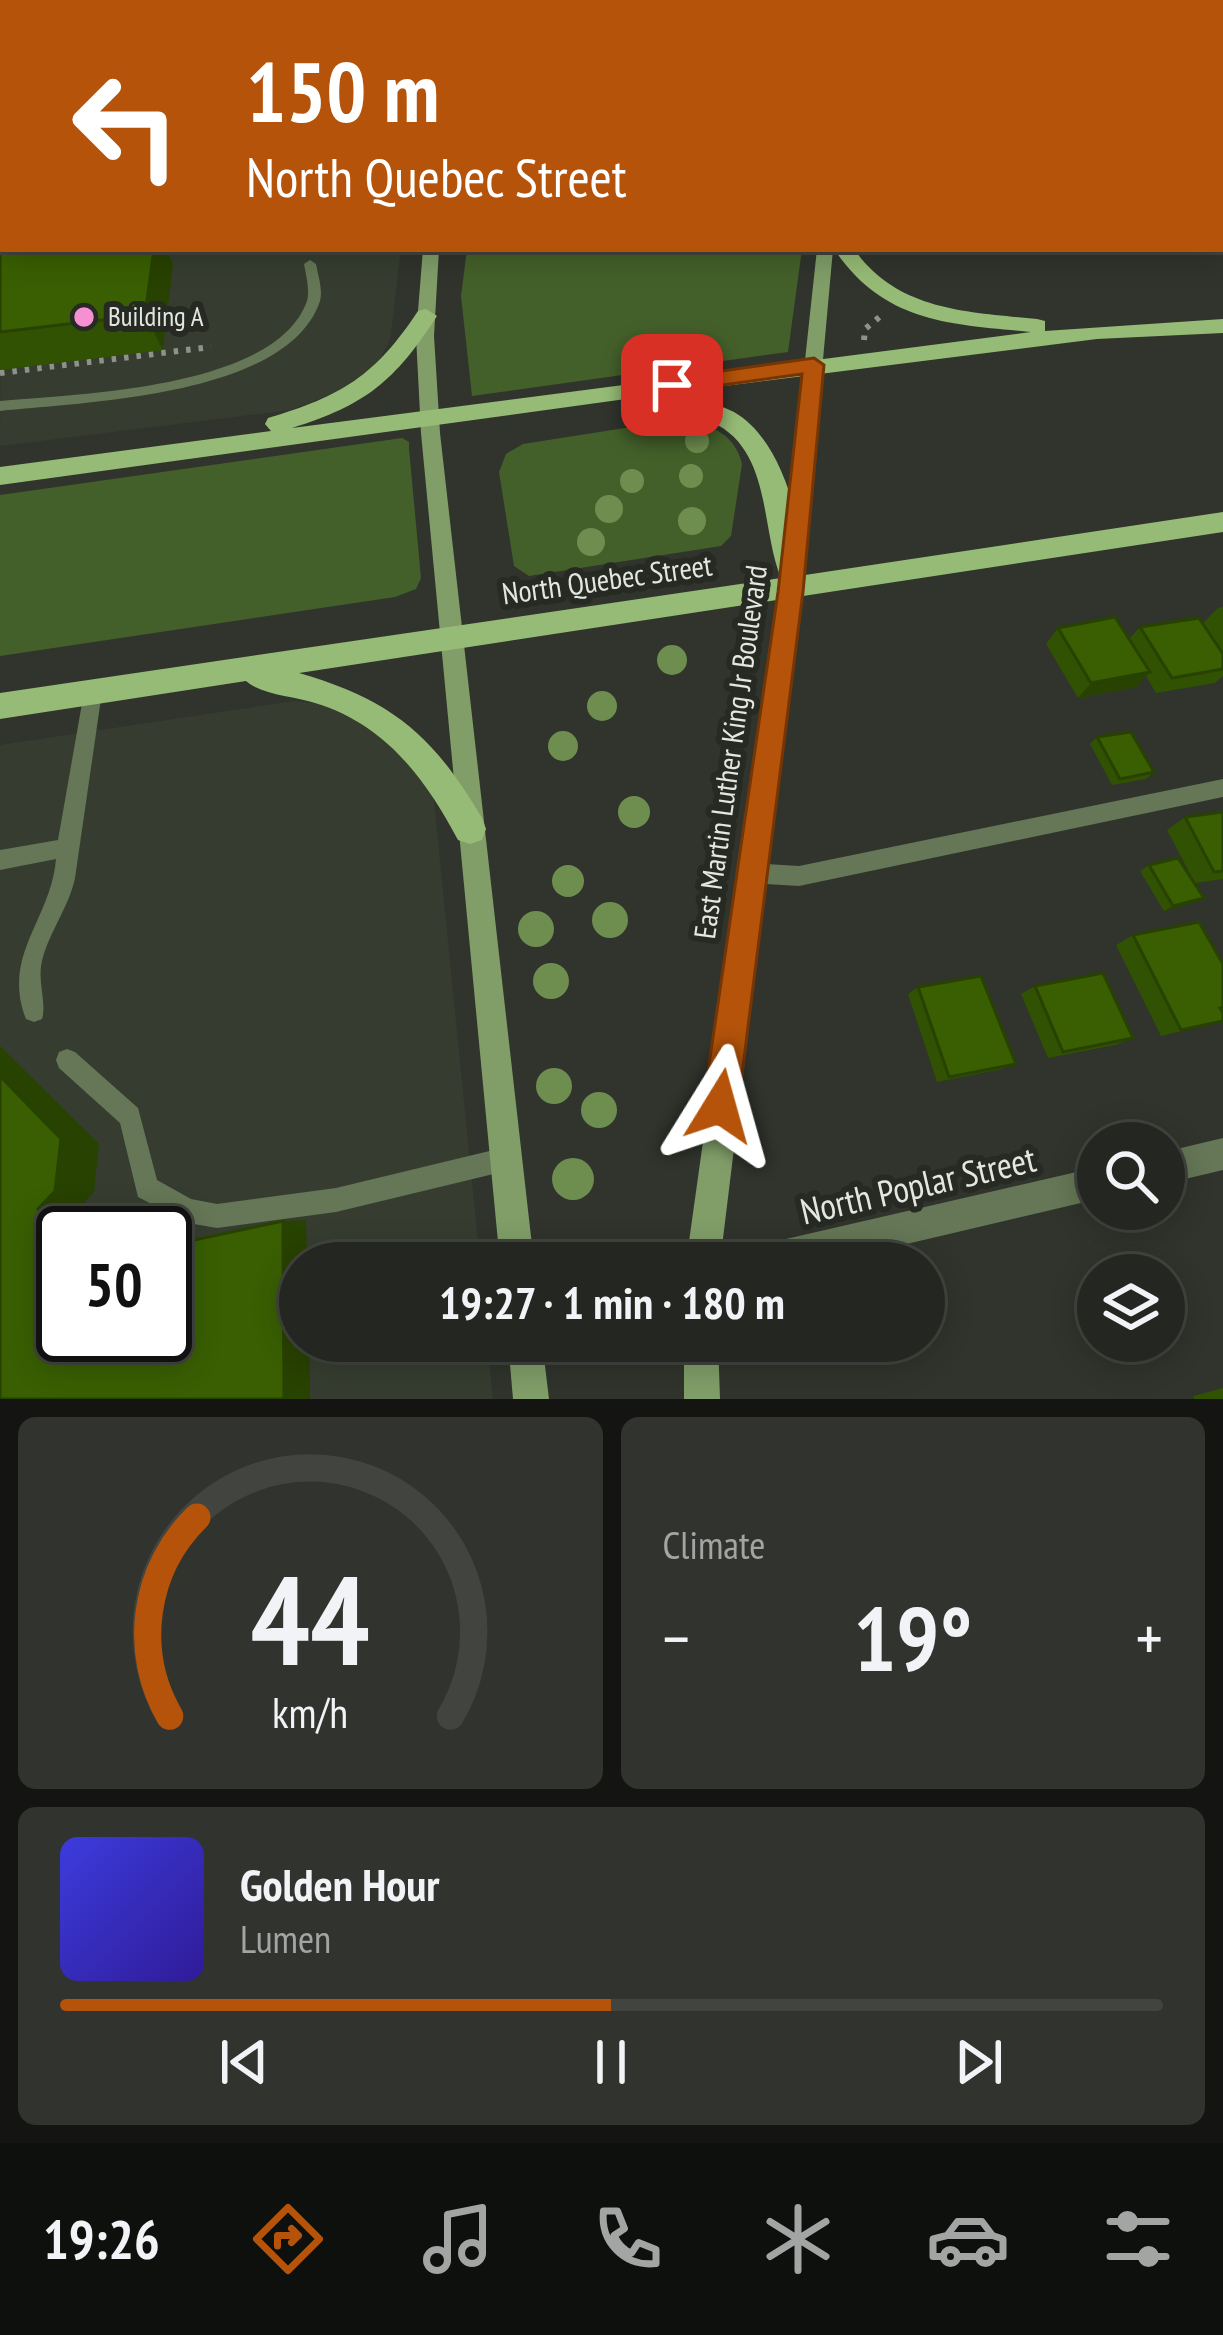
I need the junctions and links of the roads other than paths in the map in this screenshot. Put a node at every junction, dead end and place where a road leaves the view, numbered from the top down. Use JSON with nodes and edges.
{"nodes":[{"id":1,"x":431,"y":252,"type":"edge"},
{"id":2,"x":825,"y":252,"type":"edge"},
{"id":3,"x":846,"y":252,"type":"edge"},
{"id":4,"x":310,"y":265,"type":"dead end"},
{"id":5,"x":426,"y":316,"type":"junction"},
{"id":6,"x":1223,"y":326,"type":"edge"},
{"id":7,"x":1096,"y":332,"type":"junction"},
{"id":8,"x":814,"y":365,"type":"junction"},
{"id":9,"x":625,"y":391,"type":"junction"},
{"id":10,"x":0,"y":406,"type":"edge"},
{"id":11,"x":433,"y":418,"type":"junction"},
{"id":12,"x":191,"y":451,"type":"junction"},
{"id":13,"x":0,"y":476,"type":"edge"},
{"id":14,"x":1223,"y":522,"type":"edge"},
{"id":15,"x":791,"y":582,"type":"junction"},
{"id":16,"x":454,"y":637,"type":"junction"},
{"id":17,"x":234,"y":672,"type":"junction"},
{"id":18,"x":93,"y":692,"type":"junction"},
{"id":19,"x":0,"y":706,"type":"edge"},
{"id":20,"x":1223,"y":788,"type":"edge"},
{"id":21,"x":470,"y":830,"type":"junction"},
{"id":22,"x":67,"y":848,"type":"junction"},
{"id":23,"x":0,"y":860,"type":"edge"},
{"id":24,"x":751,"y":873,"type":"junction"},
{"id":25,"x":34,"y":1011,"type":"dead end"},
{"id":26,"x":67,"y":1060,"type":"dead end"},
{"id":27,"x":1223,"y":1154,"type":"edge"},
{"id":28,"x":506,"y":1159,"type":"junction"},
{"id":29,"x":1185,"y":1163,"type":"edge"},
{"id":30,"x":1077,"y":1189,"type":"edge"},
{"id":31,"x":515,"y":1242,"type":"edge"},
{"id":32,"x":706,"y":1242,"type":"edge"},
{"id":33,"x":846,"y":1242,"type":"edge"},
{"id":34,"x":527,"y":1362,"type":"edge"},
{"id":35,"x":701,"y":1362,"type":"edge"},
{"id":36,"x":531,"y":1399,"type":"edge"},
{"id":37,"x":702,"y":1399,"type":"edge"}],
"edges":[{"from":1,"to":5,"type":"main road"},
{"from":2,"to":8,"type":"main road","name":"East Martin Luther King Jr Boulevard"},
{"from":3,"to":7,"type":"main road"},
{"from":4,"to":10,"type":"lane"},
{"from":5,"to":11,"type":"main road"},
{"from":5,"to":12,"type":"main road"},
{"from":6,"to":7,"type":"main road"},
{"from":7,"to":8,"type":"main road"},
{"from":8,"to":9,"type":"main road"},
{"from":8,"to":15,"type":"main road","name":"East Martin Luther King Jr Boulevard"},
{"from":9,"to":11,"type":"main road"},
{"from":9,"to":15,"type":"main road"},
{"from":11,"to":12,"type":"main road"},
{"from":11,"to":16,"type":"main road"},
{"from":12,"to":13,"type":"main road"},
{"from":14,"to":15,"type":"main road","name":"North Quebec Street"},
{"from":15,"to":16,"type":"main road","name":"North Quebec Street"},
{"from":15,"to":24,"type":"main road","name":"East Martin Luther King Jr Boulevard"},
{"from":16,"to":17,"type":"main road","name":"North Quebec Street"},
{"from":16,"to":21,"type":"main road"},
{"from":17,"to":18,"type":"main road","name":"North Quebec Street"},
{"from":17,"to":21,"type":"main road"},
{"from":18,"to":19,"type":"main road","name":"North Quebec Street"},
{"from":18,"to":22,"type":"lane"},
{"from":20,"to":24,"type":"lane"},
{"from":21,"to":28,"type":"main road"},
{"from":22,"to":23,"type":"lane"},
{"from":22,"to":25,"type":"lane"},
{"from":24,"to":32,"type":"main road","name":"East Martin Luther King Jr Boulevard"},
{"from":26,"to":28,"type":"lane"},
{"from":27,"to":29,"type":"street"},
{"from":28,"to":31,"type":"main road"},
{"from":30,"to":33,"type":"street","name":"North Poplar Street"},
{"from":34,"to":36,"type":"main road"},
{"from":35,"to":37,"type":"main road"}]}
